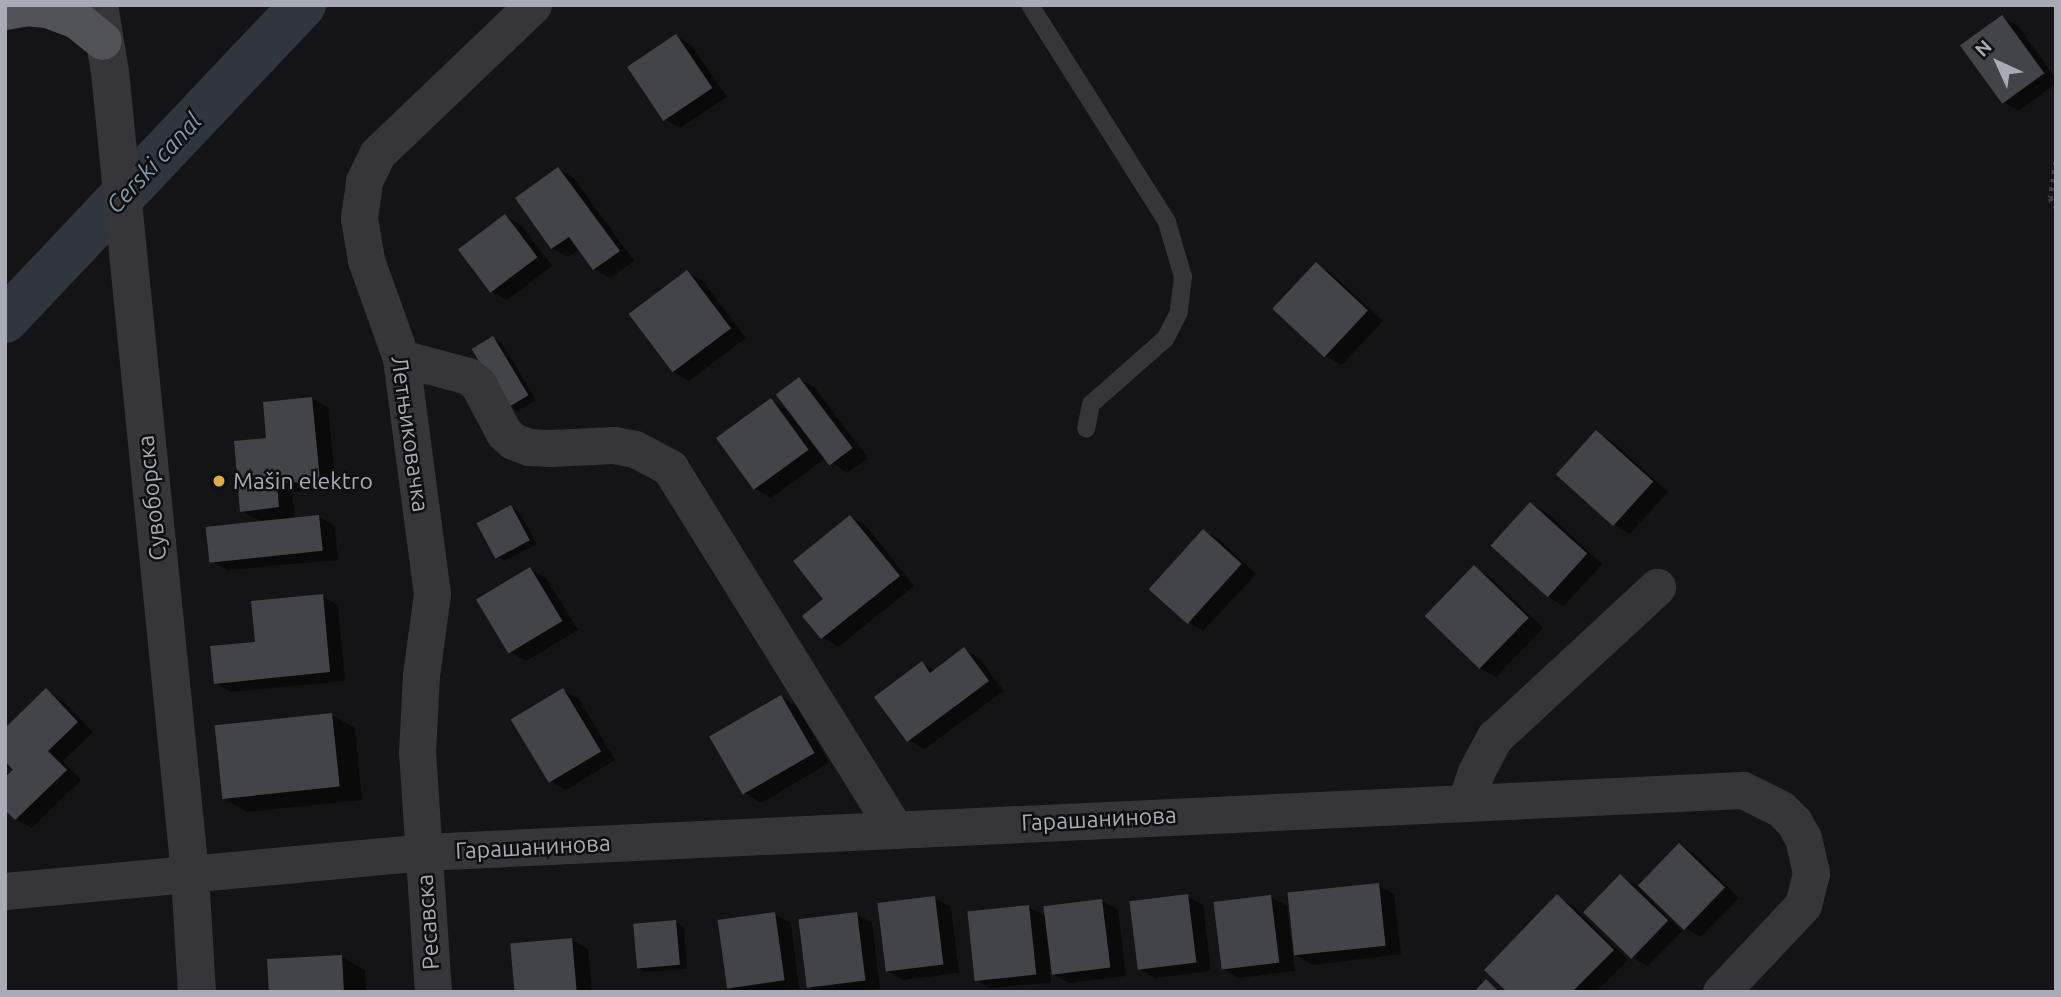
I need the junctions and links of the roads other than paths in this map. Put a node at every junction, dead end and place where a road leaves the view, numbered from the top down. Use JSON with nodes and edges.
{"nodes":[{"id":1,"x":533,"y":5,"type":"edge"},
{"id":2,"x":1030,"y":5,"type":"edge"},
{"id":3,"x":5,"y":12,"type":"edge"},
{"id":4,"x":104,"y":39,"type":"edge"},
{"id":5,"x":401,"y":358,"type":"junction"},
{"id":6,"x":1086,"y":429,"type":"dead end"},
{"id":7,"x":1657,"y":587,"type":"dead end"},
{"id":8,"x":1466,"y":801,"type":"junction"},
{"id":9,"x":895,"y":829,"type":"junction"},
{"id":10,"x":424,"y":852,"type":"junction"},
{"id":11,"x":190,"y":875,"type":"junction"},
{"id":12,"x":5,"y":891,"type":"edge"},
{"id":13,"x":197,"y":992,"type":"edge"},
{"id":14,"x":433,"y":992,"type":"edge"},
{"id":15,"x":1721,"y":992,"type":"edge"}],
"edges":[{"from":1,"to":5,"type":"street","name":"Летњиковачка"},
{"from":2,"to":6,"type":"lane"},
{"from":3,"to":4,"type":"main road"},
{"from":4,"to":11,"type":"street","name":"Сувоборска"},
{"from":5,"to":9,"type":"street"},
{"from":5,"to":10,"type":"street","name":"Летњиковачка"},
{"from":7,"to":8,"type":"street"},
{"from":8,"to":9,"type":"street","name":"Гарашанинова"},
{"from":8,"to":15,"type":"street","name":"Гарашанинова"},
{"from":9,"to":10,"type":"street","name":"Гарашанинова"},
{"from":10,"to":11,"type":"street","name":"Гарашанинова"},
{"from":10,"to":14,"type":"street","name":"Ресавска"},
{"from":11,"to":12,"type":"street","name":"Гарашанинова"},
{"from":11,"to":13,"type":"street","name":"Сувоборска"}]}
